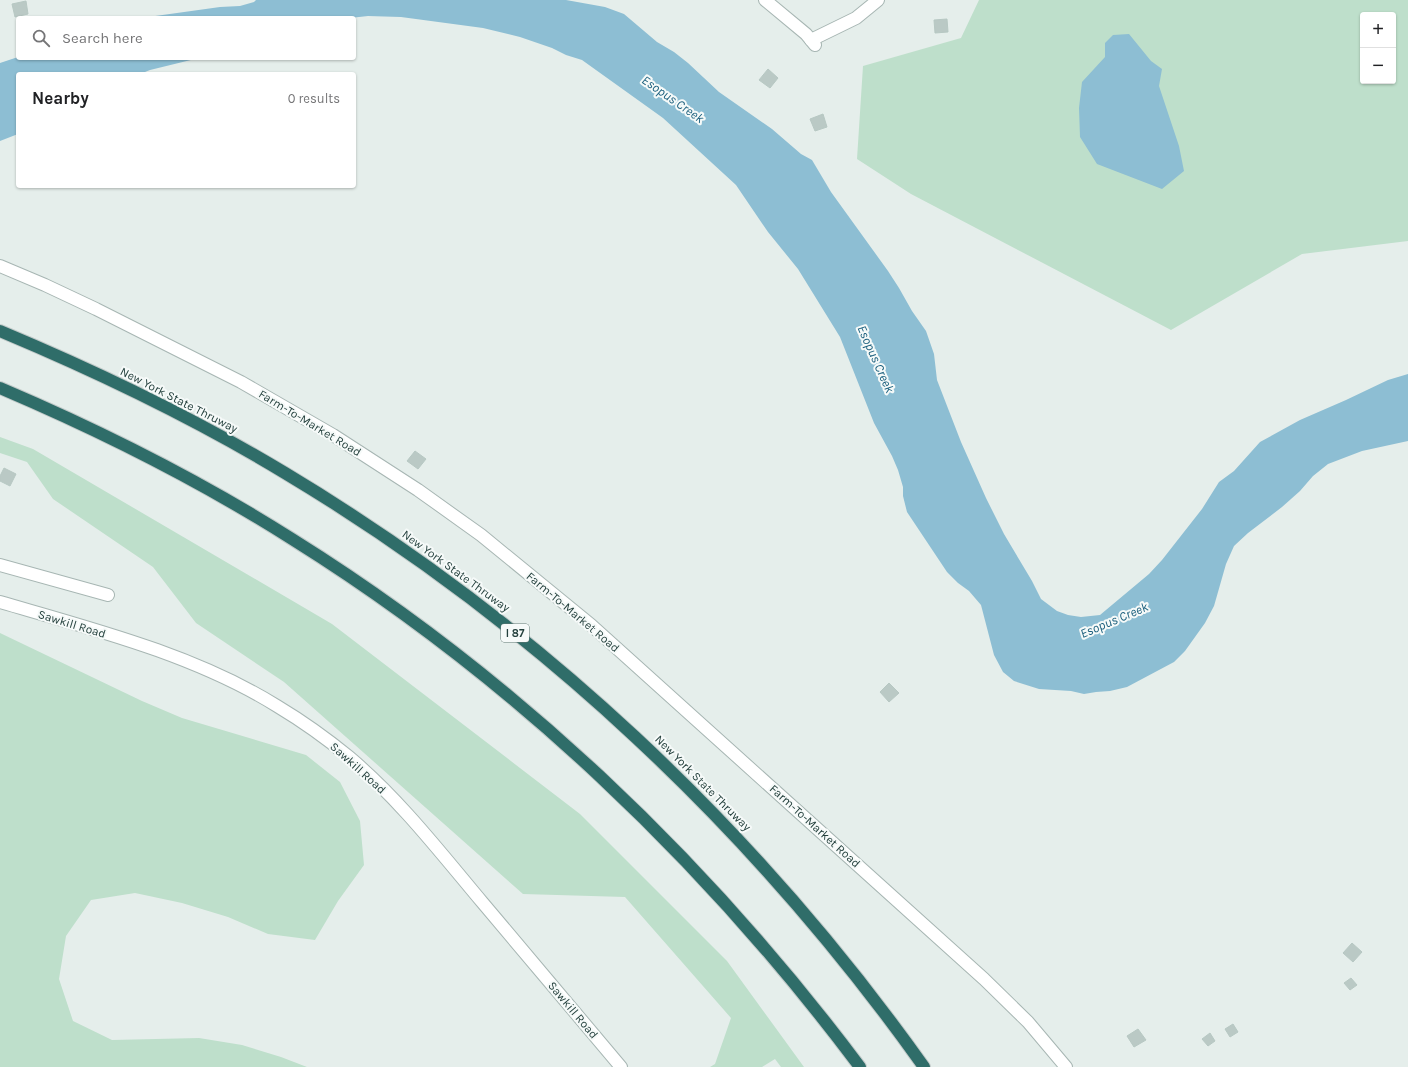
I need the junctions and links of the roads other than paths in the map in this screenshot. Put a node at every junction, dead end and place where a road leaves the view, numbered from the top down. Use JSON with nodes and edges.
{"nodes":[{"id":1,"x":766,"y":0,"type":"edge"},
{"id":2,"x":878,"y":0,"type":"edge"},
{"id":3,"x":0,"y":266,"type":"edge"},
{"id":4,"x":0,"y":331,"type":"edge"},
{"id":5,"x":0,"y":388,"type":"edge"},
{"id":6,"x":0,"y":565,"type":"edge"},
{"id":7,"x":108,"y":595,"type":"dead end"},
{"id":8,"x":0,"y":602,"type":"edge"},
{"id":9,"x":621,"y":1067,"type":"edge"},
{"id":10,"x":860,"y":1067,"type":"edge"},
{"id":11,"x":924,"y":1067,"type":"edge"},
{"id":12,"x":1066,"y":1067,"type":"edge"}],
"edges":[{"from":1,"to":2,"type":"street"},
{"from":3,"to":12,"type":"street","name":"Farm-To-Market Road"},
{"from":4,"to":11,"type":"highway","name":"New York State Thruway","number":"I 87"},
{"from":5,"to":10,"type":"highway"},
{"from":6,"to":7,"type":"street"},
{"from":8,"to":9,"type":"street","name":"Sawkill Road"}]}
